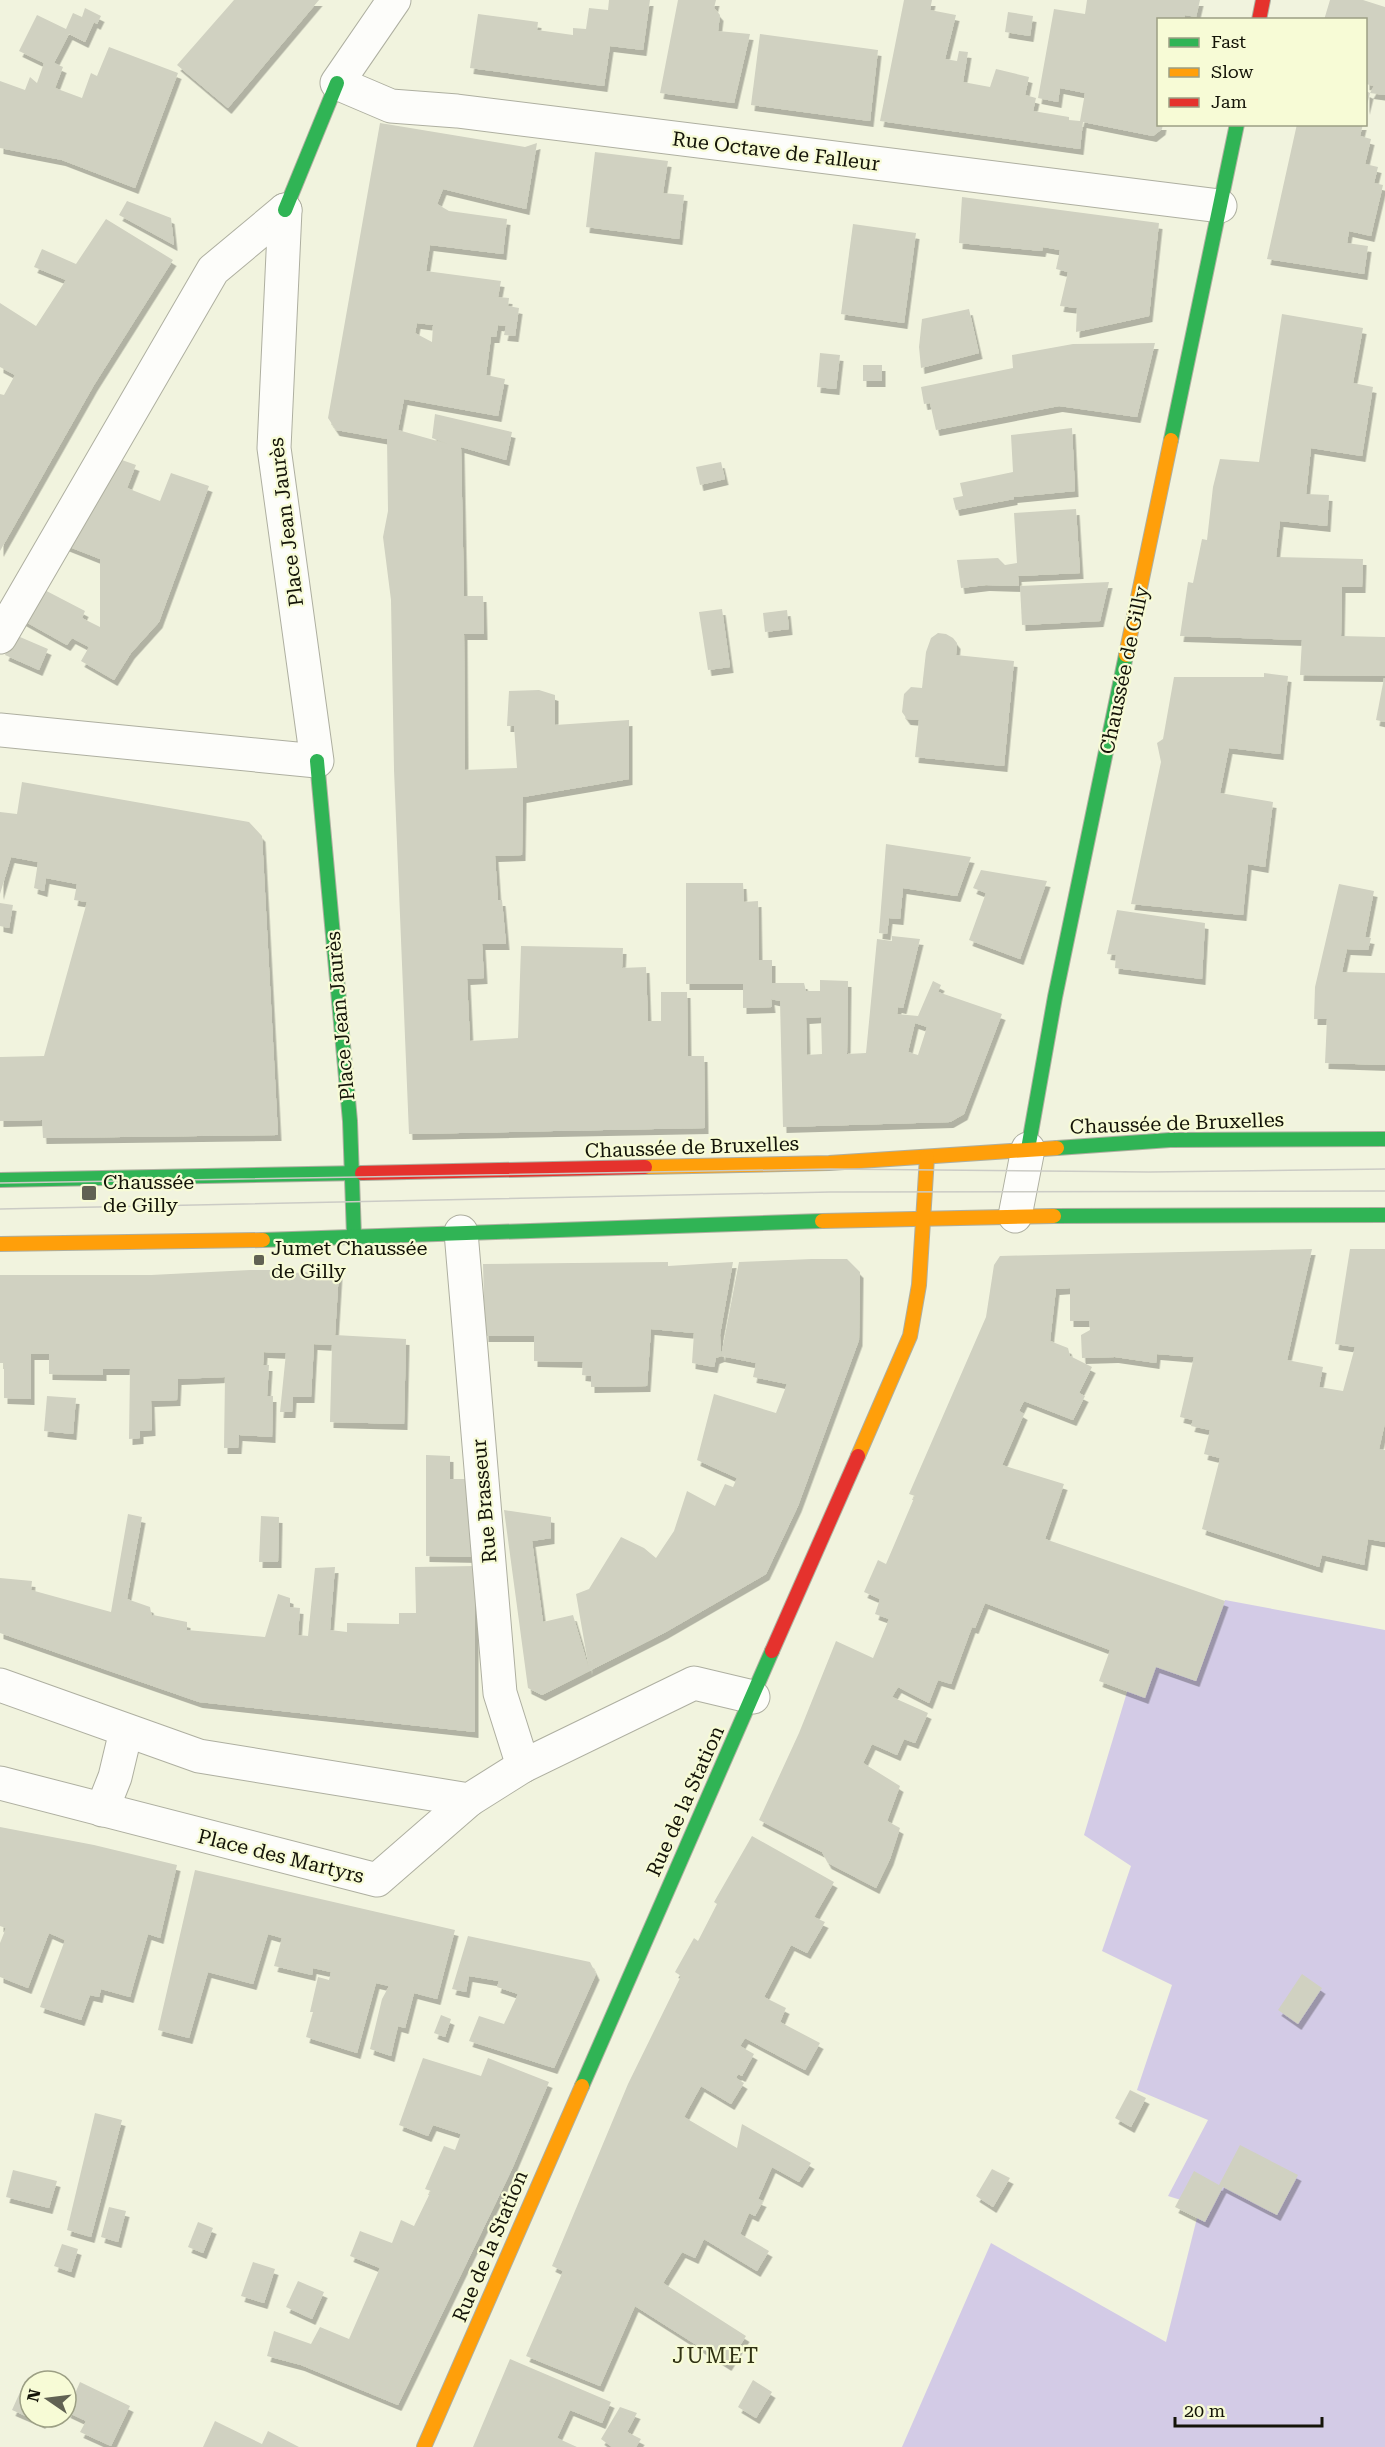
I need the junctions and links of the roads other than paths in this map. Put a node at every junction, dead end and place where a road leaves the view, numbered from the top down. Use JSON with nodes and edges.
{"nodes":[{"id":1,"x":394,"y":0,"type":"edge"},
{"id":2,"x":1263,"y":0,"type":"edge"},
{"id":3,"x":1259,"y":18,"type":"edge"},
{"id":4,"x":337,"y":83,"type":"junction"},
{"id":5,"x":1237,"y":126,"type":"edge"},
{"id":6,"x":1220,"y":206,"type":"junction"},
{"id":7,"x":285,"y":210,"type":"junction"},
{"id":8,"x":0,"y":637,"type":"edge"},
{"id":9,"x":0,"y":730,"type":"edge"},
{"id":10,"x":317,"y":761,"type":"junction"},
{"id":11,"x":1385,"y":1138,"type":"edge"},
{"id":12,"x":1028,"y":1149,"type":"junction"},
{"id":13,"x":927,"y":1157,"type":"junction"},
{"id":14,"x":352,"y":1173,"type":"junction"},
{"id":15,"x":0,"y":1180,"type":"edge"},
{"id":16,"x":1385,"y":1215,"type":"edge"},
{"id":17,"x":1015,"y":1216,"type":"junction"},
{"id":18,"x":923,"y":1217,"type":"junction"},
{"id":19,"x":461,"y":1232,"type":"junction"},
{"id":20,"x":354,"y":1236,"type":"junction"},
{"id":21,"x":0,"y":1244,"type":"edge"},
{"id":22,"x":0,"y":1685,"type":"edge"},
{"id":23,"x":753,"y":1697,"type":"junction"},
{"id":24,"x":126,"y":1731,"type":"junction"},
{"id":25,"x":523,"y":1766,"type":"junction"},
{"id":26,"x":0,"y":1783,"type":"edge"},
{"id":27,"x":469,"y":1800,"type":"junction"},
{"id":28,"x":102,"y":1810,"type":"junction"},
{"id":29,"x":424,"y":2447,"type":"edge"}],
"edges":[{"from":1,"to":4,"type":"street"},
{"from":2,"to":3,"type":"street"},
{"from":4,"to":6,"type":"street","name":"Rue Octave de Falleur"},
{"from":4,"to":7,"type":"street","name":"Place Jean Jaurès"},
{"from":5,"to":6,"type":"street","name":"Chaussée de Gilly"},
{"from":6,"to":12,"type":"street","name":"Chaussée de Gilly"},
{"from":7,"to":8,"type":"street","name":"Place Jean Jaurès"},
{"from":7,"to":10,"type":"street","name":"Place Jean Jaurès"},
{"from":9,"to":10,"type":"street"},
{"from":10,"to":14,"type":"street","name":"Place Jean Jaurès"},
{"from":11,"to":12,"type":"street","name":"Chaussée de Bruxelles"},
{"from":12,"to":13,"type":"street","name":"Chaussée de Bruxelles"},
{"from":12,"to":17,"type":"street","name":"Chaussée de Gilly"},
{"from":13,"to":14,"type":"street","name":"Chaussée de Bruxelles"},
{"from":13,"to":18,"type":"street","name":"Rue de la Station"},
{"from":14,"to":15,"type":"street","name":"Chaussée de Bruxelles"},
{"from":14,"to":20,"type":"street","name":"Place Jean Jaurès"},
{"from":16,"to":17,"type":"street"},
{"from":17,"to":18,"type":"street"},
{"from":18,"to":19,"type":"street"},
{"from":18,"to":23,"type":"street","name":"Rue de la Station"},
{"from":19,"to":20,"type":"street"},
{"from":19,"to":25,"type":"street","name":"Rue Brasseur"},
{"from":20,"to":21,"type":"street"},
{"from":22,"to":24,"type":"street"},
{"from":23,"to":25,"type":"street","name":"Place des Martyrs"},
{"from":23,"to":29,"type":"street","name":"Rue de la Station"},
{"from":24,"to":27,"type":"street"},
{"from":24,"to":28,"type":"street"},
{"from":25,"to":27,"type":"street","name":"Place des Martyrs"},
{"from":26,"to":28,"type":"street","name":"Place des Martyrs"},
{"from":27,"to":28,"type":"street","name":"Place des Martyrs"}]}
